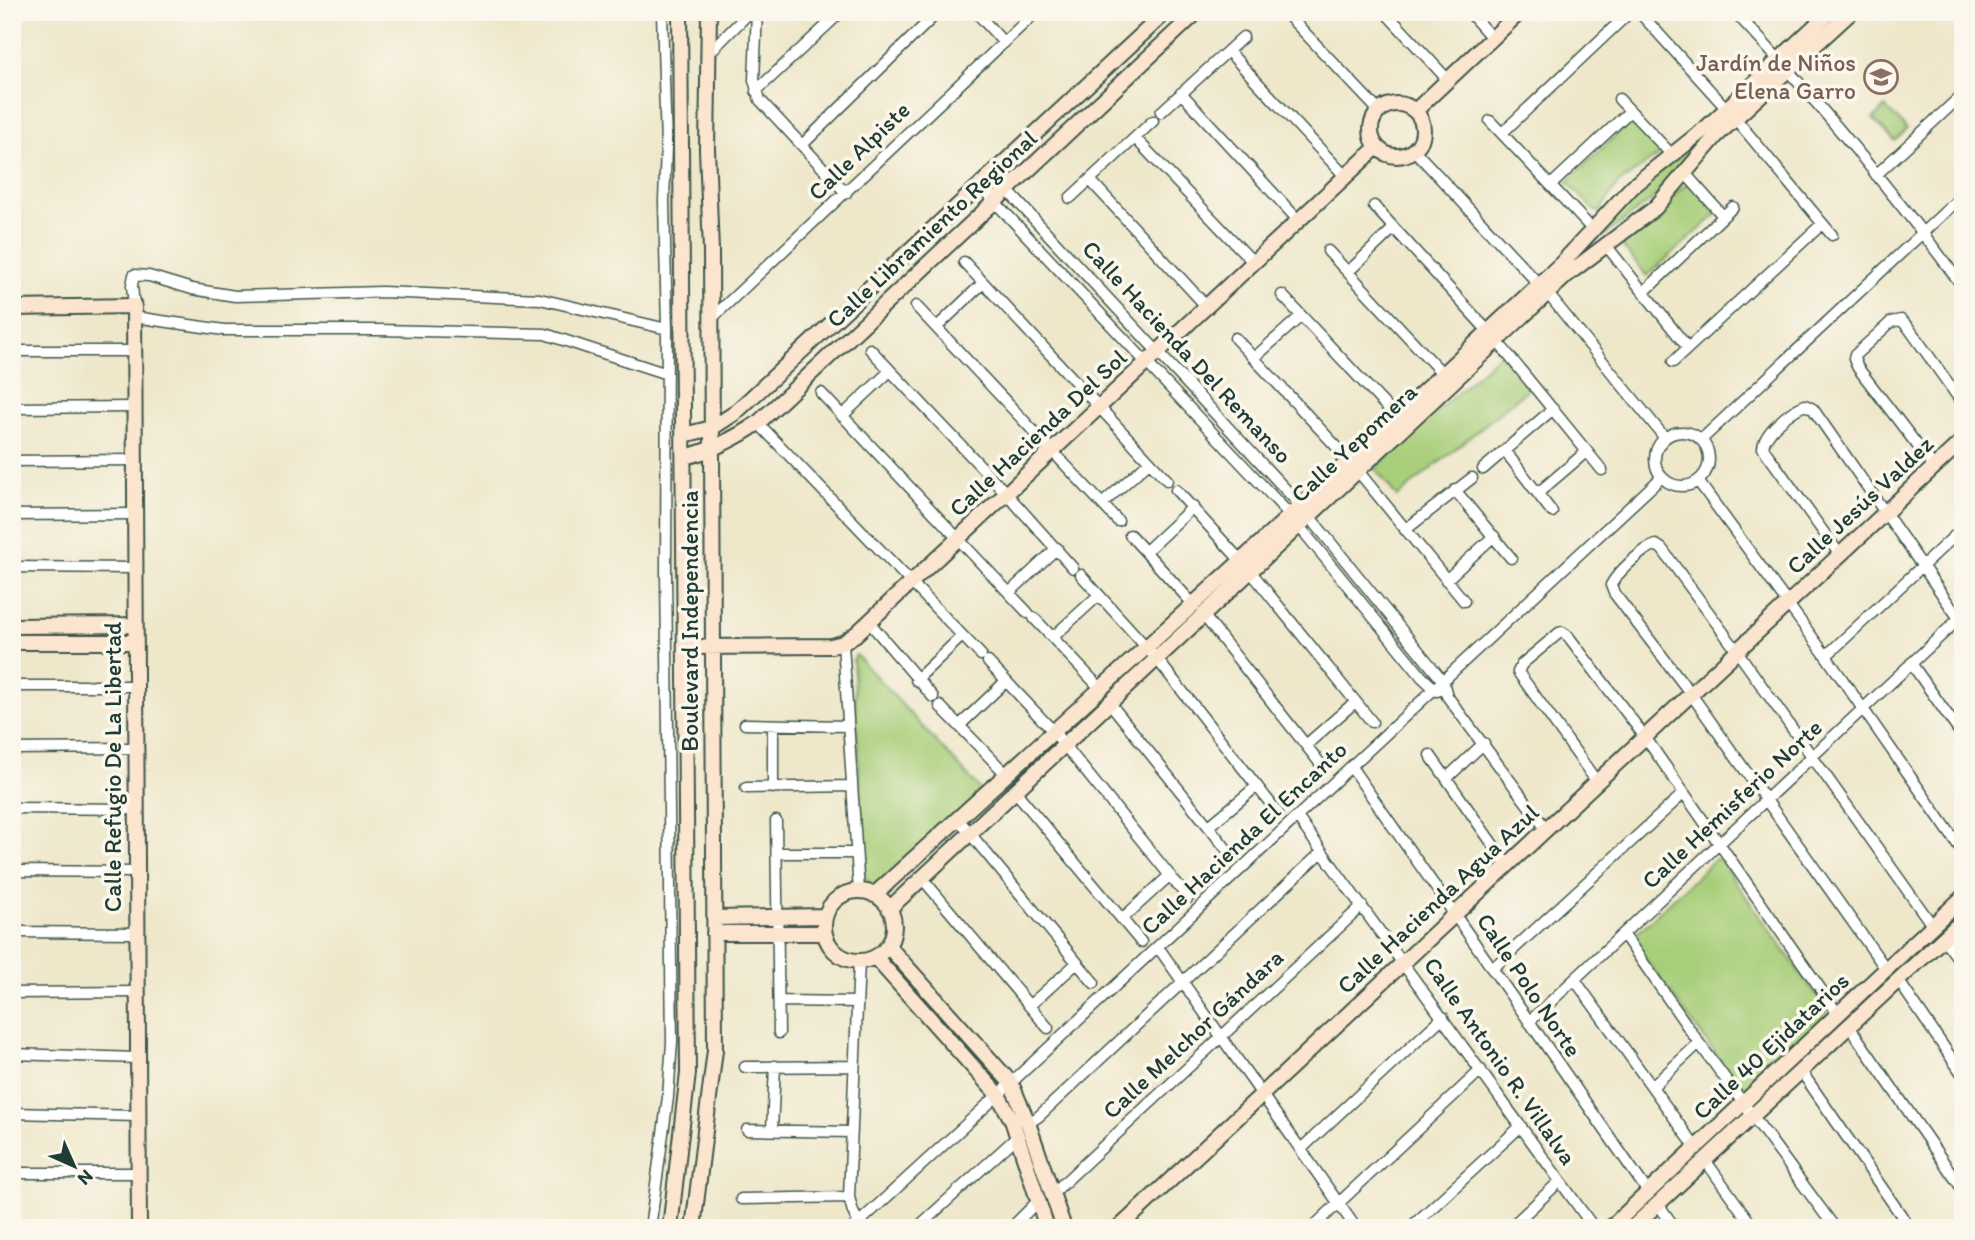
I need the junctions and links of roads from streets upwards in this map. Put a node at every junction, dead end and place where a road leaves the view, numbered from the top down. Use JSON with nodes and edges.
{"nodes":[{"id":1,"x":662,"y":12,"type":"edge"},
{"id":2,"x":680,"y":12,"type":"edge"},
{"id":3,"x":709,"y":12,"type":"edge"},
{"id":4,"x":750,"y":12,"type":"edge"},
{"id":5,"x":757,"y":12,"type":"edge"},
{"id":6,"x":841,"y":12,"type":"edge"},
{"id":7,"x":938,"y":12,"type":"edge"},
{"id":8,"x":976,"y":12,"type":"edge"},
{"id":9,"x":1036,"y":12,"type":"edge"},
{"id":10,"x":1166,"y":12,"type":"edge"},
{"id":11,"x":1197,"y":12,"type":"edge"},
{"id":12,"x":1285,"y":12,"type":"edge"},
{"id":13,"x":1385,"y":12,"type":"edge"},
{"id":14,"x":1469,"y":12,"type":"edge"},
{"id":15,"x":1520,"y":12,"type":"edge"},
{"id":16,"x":1630,"y":12,"type":"edge"},
{"id":17,"x":1639,"y":12,"type":"edge"},
{"id":18,"x":1735,"y":12,"type":"edge"},
{"id":19,"x":1830,"y":12,"type":"edge"},
{"id":20,"x":1851,"y":12,"type":"edge"},
{"id":21,"x":1243,"y":37,"type":"dead end"},
{"id":22,"x":1492,"y":38,"type":"junction"},
{"id":23,"x":1004,"y":43,"type":"junction"},
{"id":24,"x":1227,"y":51,"type":"junction"},
{"id":25,"x":709,"y":53,"type":"junction"},
{"id":26,"x":1784,"y":64,"type":"junction"},
{"id":27,"x":1448,"y":80,"type":"junction"},
{"id":28,"x":756,"y":91,"type":"junction"},
{"id":29,"x":1181,"y":93,"type":"junction"},
{"id":30,"x":1963,"y":94,"type":"edge"},
{"id":31,"x":1619,"y":99,"type":"dead end"},
{"id":32,"x":1379,"y":111,"type":"junction"},
{"id":33,"x":1415,"y":111,"type":"junction"},
{"id":34,"x":1630,"y":111,"type":"junction"},
{"id":35,"x":1161,"y":112,"type":"dead end"},
{"id":36,"x":1730,"y":113,"type":"junction"},
{"id":37,"x":1153,"y":121,"type":"dead end"},
{"id":38,"x":1490,"y":121,"type":"dead end"},
{"id":39,"x":1502,"y":132,"type":"junction"},
{"id":40,"x":1135,"y":138,"type":"junction"},
{"id":41,"x":802,"y":145,"type":"junction"},
{"id":42,"x":1377,"y":147,"type":"junction"},
{"id":43,"x":1414,"y":150,"type":"junction"},
{"id":44,"x":1673,"y":156,"type":"junction"},
{"id":45,"x":1684,"y":172,"type":"junction"},
{"id":46,"x":993,"y":175,"type":"junction"},
{"id":47,"x":1876,"y":175,"type":"junction"},
{"id":48,"x":1345,"y":176,"type":"junction"},
{"id":49,"x":1090,"y":180,"type":"junction"},
{"id":50,"x":1550,"y":185,"type":"junction"},
{"id":51,"x":980,"y":186,"type":"junction"},
{"id":52,"x":1007,"y":190,"type":"junction"},
{"id":53,"x":846,"y":193,"type":"junction"},
{"id":54,"x":1963,"y":195,"type":"edge"},
{"id":55,"x":1070,"y":198,"type":"dead end"},
{"id":56,"x":996,"y":201,"type":"junction"},
{"id":57,"x":1374,"y":206,"type":"dead end"},
{"id":58,"x":1733,"y":207,"type":"dead end"},
{"id":59,"x":1723,"y":216,"type":"junction"},
{"id":60,"x":1298,"y":220,"type":"junction"},
{"id":61,"x":1822,"y":223,"type":"junction"},
{"id":62,"x":1394,"y":228,"type":"junction"},
{"id":63,"x":1593,"y":230,"type":"junction"},
{"id":64,"x":1923,"y":232,"type":"junction"},
{"id":65,"x":1832,"y":235,"type":"dead end"},
{"id":66,"x":1605,"y":243,"type":"junction"},
{"id":67,"x":1328,"y":251,"type":"dead end"},
{"id":68,"x":964,"y":262,"type":"dead end"},
{"id":69,"x":1253,"y":262,"type":"junction"},
{"id":70,"x":1348,"y":272,"type":"junction"},
{"id":71,"x":982,"y":283,"type":"junction"},
{"id":72,"x":1963,"y":287,"type":"edge"},
{"id":73,"x":1543,"y":289,"type":"junction"},
{"id":74,"x":1644,"y":292,"type":"junction"},
{"id":75,"x":1282,"y":295,"type":"dead end"},
{"id":76,"x":916,"y":306,"type":"dead end"},
{"id":77,"x":1207,"y":306,"type":"junction"},
{"id":78,"x":12,"y":308,"type":"edge"},
{"id":79,"x":134,"y":312,"type":"junction"},
{"id":80,"x":1301,"y":316,"type":"junction"},
{"id":81,"x":710,"y":320,"type":"junction"},
{"id":82,"x":937,"y":327,"type":"junction"},
{"id":83,"x":667,"y":329,"type":"junction"},
{"id":84,"x":1492,"y":336,"type":"junction"},
{"id":85,"x":1235,"y":338,"type":"dead end"},
{"id":86,"x":1688,"y":348,"type":"junction"},
{"id":87,"x":870,"y":349,"type":"dead end"},
{"id":88,"x":12,"y":351,"type":"edge"},
{"id":89,"x":134,"y":351,"type":"junction"},
{"id":90,"x":1160,"y":352,"type":"junction"},
{"id":91,"x":1254,"y":358,"type":"junction"},
{"id":92,"x":1148,"y":362,"type":"junction"},
{"id":93,"x":1674,"y":362,"type":"dead end"},
{"id":94,"x":890,"y":372,"type":"junction"},
{"id":95,"x":1442,"y":373,"type":"junction"},
{"id":96,"x":667,"y":374,"type":"junction"},
{"id":97,"x":821,"y":393,"type":"dead end"},
{"id":98,"x":1963,"y":404,"type":"edge"},
{"id":99,"x":134,"y":407,"type":"junction"},
{"id":100,"x":12,"y":408,"type":"edge"},
{"id":101,"x":1099,"y":408,"type":"junction"},
{"id":102,"x":1553,"y":409,"type":"junction"},
{"id":103,"x":842,"y":416,"type":"junction"},
{"id":104,"x":1396,"y":417,"type":"junction"},
{"id":105,"x":758,"y":423,"type":"junction"},
{"id":106,"x":712,"y":428,"type":"junction"},
{"id":107,"x":684,"y":435,"type":"junction"},
{"id":108,"x":1665,"y":438,"type":"junction"},
{"id":109,"x":1701,"y":440,"type":"junction"},
{"id":110,"x":1963,"y":440,"type":"edge"},
{"id":111,"x":712,"y":450,"type":"junction"},
{"id":112,"x":1053,"y":450,"type":"junction"},
{"id":113,"x":1504,"y":451,"type":"junction"},
{"id":114,"x":1587,"y":451,"type":"junction"},
{"id":115,"x":685,"y":457,"type":"junction"},
{"id":116,"x":134,"y":460,"type":"junction"},
{"id":117,"x":12,"y":461,"type":"edge"},
{"id":118,"x":1149,"y":462,"type":"junction"},
{"id":119,"x":1353,"y":466,"type":"junction"},
{"id":120,"x":1934,"y":467,"type":"junction"},
{"id":121,"x":1483,"y":469,"type":"dead end"},
{"id":122,"x":1602,"y":470,"type":"dead end"},
{"id":123,"x":1662,"y":477,"type":"junction"},
{"id":124,"x":1472,"y":478,"type":"dead end"},
{"id":125,"x":1167,"y":480,"type":"dead end"},
{"id":126,"x":1698,"y":481,"type":"junction"},
{"id":127,"x":1176,"y":490,"type":"dead end"},
{"id":128,"x":1455,"y":490,"type":"junction"},
{"id":129,"x":1006,"y":493,"type":"junction"},
{"id":130,"x":1538,"y":493,"type":"junction"},
{"id":131,"x":1102,"y":504,"type":"junction"},
{"id":132,"x":1192,"y":508,"type":"junction"},
{"id":133,"x":1552,"y":512,"type":"dead end"},
{"id":134,"x":1885,"y":512,"type":"junction"},
{"id":135,"x":134,"y":514,"type":"junction"},
{"id":136,"x":12,"y":515,"type":"edge"},
{"id":137,"x":1300,"y":516,"type":"junction"},
{"id":138,"x":1118,"y":521,"type":"dead end"},
{"id":139,"x":1963,"y":528,"type":"edge"},
{"id":140,"x":1405,"y":530,"type":"junction"},
{"id":141,"x":1130,"y":535,"type":"dead end"},
{"id":142,"x":1493,"y":536,"type":"junction"},
{"id":143,"x":957,"y":538,"type":"junction"},
{"id":144,"x":1057,"y":548,"type":"junction"},
{"id":145,"x":1146,"y":551,"type":"junction"},
{"id":146,"x":1840,"y":555,"type":"junction"},
{"id":147,"x":1511,"y":558,"type":"dead end"},
{"id":148,"x":1246,"y":566,"type":"junction"},
{"id":149,"x":1922,"y":566,"type":"junction"},
{"id":150,"x":12,"y":568,"type":"edge"},
{"id":151,"x":135,"y":568,"type":"junction"},
{"id":152,"x":1446,"y":580,"type":"junction"},
{"id":153,"x":912,"y":582,"type":"junction"},
{"id":154,"x":1009,"y":593,"type":"junction"},
{"id":155,"x":1099,"y":595,"type":"junction"},
{"id":156,"x":1464,"y":601,"type":"dead end"},
{"id":157,"x":1788,"y":603,"type":"junction"},
{"id":158,"x":1199,"y":610,"type":"junction"},
{"id":159,"x":1962,"y":619,"type":"edge"},
{"id":160,"x":869,"y":622,"type":"junction"},
{"id":161,"x":12,"y":625,"type":"edge"},
{"id":162,"x":135,"y":625,"type":"junction"},
{"id":163,"x":962,"y":636,"type":"junction"},
{"id":164,"x":1053,"y":637,"type":"junction"},
{"id":165,"x":12,"y":642,"type":"edge"},
{"id":166,"x":135,"y":642,"type":"junction"},
{"id":167,"x":843,"y":643,"type":"junction"},
{"id":168,"x":687,"y":647,"type":"junction"},
{"id":169,"x":711,"y":647,"type":"junction"},
{"id":170,"x":1146,"y":647,"type":"junction"},
{"id":171,"x":1737,"y":651,"type":"junction"},
{"id":172,"x":1826,"y":656,"type":"junction"},
{"id":173,"x":1157,"y":659,"type":"junction"},
{"id":174,"x":1911,"y":663,"type":"junction"},
{"id":175,"x":916,"y":680,"type":"junction"},
{"id":176,"x":1006,"y":681,"type":"junction"},
{"id":177,"x":1443,"y":681,"type":"junction"},
{"id":178,"x":135,"y":686,"type":"junction"},
{"id":179,"x":12,"y":687,"type":"edge"},
{"id":180,"x":1101,"y":689,"type":"junction"},
{"id":181,"x":1434,"y":689,"type":"junction"},
{"id":182,"x":1691,"y":694,"type":"junction"},
{"id":183,"x":1447,"y":696,"type":"junction"},
{"id":184,"x":933,"y":697,"type":"dead end"},
{"id":185,"x":1110,"y":702,"type":"junction"},
{"id":186,"x":1355,"y":702,"type":"junction"},
{"id":187,"x":940,"y":706,"type":"dead end"},
{"id":188,"x":1863,"y":709,"type":"junction"},
{"id":189,"x":1371,"y":722,"type":"dead end"},
{"id":190,"x":745,"y":724,"type":"dead end"},
{"id":191,"x":773,"y":725,"type":"junction"},
{"id":192,"x":848,"y":726,"type":"junction"},
{"id":193,"x":959,"y":726,"type":"junction"},
{"id":194,"x":1054,"y":732,"type":"junction"},
{"id":195,"x":1644,"y":737,"type":"junction"},
{"id":196,"x":1963,"y":737,"type":"edge"},
{"id":197,"x":668,"y":738,"type":"junction"},
{"id":198,"x":687,"y":739,"type":"junction"},
{"id":199,"x":1484,"y":743,"type":"junction"},
{"id":200,"x":1064,"y":745,"type":"junction"},
{"id":201,"x":1306,"y":745,"type":"junction"},
{"id":202,"x":136,"y":748,"type":"junction"},
{"id":203,"x":12,"y":749,"type":"edge"},
{"id":204,"x":1430,"y":755,"type":"dead end"},
{"id":205,"x":1811,"y":757,"type":"junction"},
{"id":206,"x":1323,"y":767,"type":"dead end"},
{"id":207,"x":1351,"y":767,"type":"junction"},
{"id":208,"x":1007,"y":775,"type":"junction"},
{"id":209,"x":1447,"y":778,"type":"junction"},
{"id":210,"x":1597,"y":782,"type":"junction"},
{"id":211,"x":852,"y":786,"type":"junction"},
{"id":212,"x":1257,"y":786,"type":"junction"},
{"id":213,"x":746,"y":788,"type":"dead end"},
{"id":214,"x":773,"y":788,"type":"junction"},
{"id":215,"x":1015,"y":791,"type":"junction"},
{"id":216,"x":1683,"y":793,"type":"junction"},
{"id":217,"x":1766,"y":800,"type":"junction"},
{"id":218,"x":12,"y":808,"type":"edge"},
{"id":219,"x":136,"y":809,"type":"junction"},
{"id":220,"x":1278,"y":813,"type":"dead end"},
{"id":221,"x":1297,"y":817,"type":"junction"},
{"id":222,"x":958,"y":819,"type":"junction"},
{"id":223,"x":776,"y":821,"type":"dead end"},
{"id":224,"x":1209,"y":826,"type":"junction"},
{"id":225,"x":1546,"y":829,"type":"junction"},
{"id":226,"x":971,"y":832,"type":"junction"},
{"id":227,"x":1720,"y":845,"type":"junction"},
{"id":228,"x":1322,"y":852,"type":"junction"},
{"id":229,"x":1963,"y":852,"type":"edge"},
{"id":230,"x":777,"y":853,"type":"junction"},
{"id":231,"x":856,"y":853,"type":"junction"},
{"id":232,"x":1232,"y":856,"type":"dead end"},
{"id":233,"x":1508,"y":866,"type":"junction"},
{"id":234,"x":12,"y":871,"type":"edge"},
{"id":235,"x":136,"y":872,"type":"junction"},
{"id":236,"x":1169,"y":876,"type":"junction"},
{"id":237,"x":922,"y":878,"type":"junction"},
{"id":238,"x":859,"y":892,"type":"junction"},
{"id":239,"x":874,"y":895,"type":"junction"},
{"id":240,"x":1963,"y":897,"type":"edge"},
{"id":241,"x":1188,"y":898,"type":"dead end"},
{"id":242,"x":1362,"y":906,"type":"junction"},
{"id":243,"x":889,"y":909,"type":"junction"},
{"id":244,"x":1456,"y":914,"type":"junction"},
{"id":245,"x":825,"y":916,"type":"junction"},
{"id":246,"x":779,"y":917,"type":"junction"},
{"id":247,"x":1122,"y":919,"type":"junction"},
{"id":248,"x":1963,"y":920,"type":"edge"},
{"id":249,"x":1933,"y":925,"type":"junction"},
{"id":250,"x":714,"y":926,"type":"junction"},
{"id":251,"x":12,"y":932,"type":"edge"},
{"id":252,"x":137,"y":933,"type":"junction"},
{"id":253,"x":824,"y":933,"type":"junction"},
{"id":254,"x":779,"y":934,"type":"junction"},
{"id":255,"x":1624,"y":935,"type":"junction"},
{"id":256,"x":1943,"y":938,"type":"junction"},
{"id":257,"x":1141,"y":942,"type":"dead end"},
{"id":258,"x":888,"y":946,"type":"junction"},
{"id":259,"x":1158,"y":947,"type":"junction"},
{"id":260,"x":875,"y":957,"type":"junction"},
{"id":261,"x":859,"y":961,"type":"junction"},
{"id":262,"x":1077,"y":962,"type":"junction"},
{"id":263,"x":1404,"y":962,"type":"junction"},
{"id":264,"x":1963,"y":965,"type":"edge"},
{"id":265,"x":1492,"y":969,"type":"junction"},
{"id":266,"x":1886,"y":969,"type":"junction"},
{"id":267,"x":1575,"y":980,"type":"junction"},
{"id":268,"x":1898,"y":980,"type":"junction"},
{"id":269,"x":1182,"y":982,"type":"junction"},
{"id":270,"x":1094,"y":983,"type":"dead end"},
{"id":271,"x":137,"y":992,"type":"junction"},
{"id":272,"x":12,"y":993,"type":"edge"},
{"id":273,"x":780,"y":1001,"type":"junction"},
{"id":274,"x":857,"y":1002,"type":"junction"},
{"id":275,"x":1029,"y":1006,"type":"junction"},
{"id":276,"x":1838,"y":1014,"type":"junction"},
{"id":277,"x":1443,"y":1017,"type":"junction"},
{"id":278,"x":1529,"y":1022,"type":"junction"},
{"id":279,"x":1849,"y":1026,"type":"junction"},
{"id":280,"x":1048,"y":1028,"type":"dead end"},
{"id":281,"x":779,"y":1033,"type":"dead end"},
{"id":282,"x":1220,"y":1036,"type":"junction"},
{"id":283,"x":1699,"y":1042,"type":"junction"},
{"id":284,"x":12,"y":1054,"type":"edge"},
{"id":285,"x":138,"y":1058,"type":"junction"},
{"id":286,"x":775,"y":1066,"type":"junction"},
{"id":287,"x":854,"y":1066,"type":"junction"},
{"id":288,"x":745,"y":1067,"type":"dead end"},
{"id":289,"x":1481,"y":1070,"type":"junction"},
{"id":290,"x":1801,"y":1071,"type":"junction"},
{"id":291,"x":1963,"y":1075,"type":"edge"},
{"id":292,"x":1011,"y":1083,"type":"junction"},
{"id":293,"x":1652,"y":1087,"type":"junction"},
{"id":294,"x":999,"y":1095,"type":"junction"},
{"id":295,"x":1262,"y":1095,"type":"junction"},
{"id":296,"x":1744,"y":1102,"type":"junction"},
{"id":297,"x":12,"y":1113,"type":"edge"},
{"id":298,"x":1753,"y":1115,"type":"junction"},
{"id":299,"x":138,"y":1116,"type":"junction"},
{"id":300,"x":1012,"y":1120,"type":"junction"},
{"id":301,"x":1028,"y":1123,"type":"junction"},
{"id":302,"x":1521,"y":1126,"type":"junction"},
{"id":303,"x":747,"y":1130,"type":"dead end"},
{"id":304,"x":772,"y":1130,"type":"junction"},
{"id":305,"x":852,"y":1132,"type":"junction"},
{"id":306,"x":1017,"y":1137,"type":"junction"},
{"id":307,"x":1696,"y":1147,"type":"junction"},
{"id":308,"x":1301,"y":1149,"type":"junction"},
{"id":309,"x":1705,"y":1160,"type":"junction"},
{"id":310,"x":12,"y":1173,"type":"edge"},
{"id":311,"x":138,"y":1173,"type":"junction"},
{"id":312,"x":1560,"y":1181,"type":"junction"},
{"id":313,"x":1963,"y":1190,"type":"edge"},
{"id":314,"x":1648,"y":1192,"type":"junction"},
{"id":315,"x":1052,"y":1194,"type":"junction"},
{"id":316,"x":849,"y":1197,"type":"junction"},
{"id":317,"x":741,"y":1199,"type":"dead end"},
{"id":318,"x":1038,"y":1201,"type":"junction"},
{"id":319,"x":1339,"y":1202,"type":"junction"},
{"id":320,"x":1658,"y":1204,"type":"junction"},
{"id":321,"x":858,"y":1226,"type":"edge"},
{"id":322,"x":139,"y":1228,"type":"edge"},
{"id":323,"x":650,"y":1228,"type":"edge"},
{"id":324,"x":670,"y":1228,"type":"edge"},
{"id":325,"x":693,"y":1228,"type":"edge"},
{"id":326,"x":917,"y":1228,"type":"edge"},
{"id":327,"x":1011,"y":1228,"type":"edge"},
{"id":328,"x":1047,"y":1228,"type":"edge"},
{"id":329,"x":1064,"y":1228,"type":"edge"},
{"id":330,"x":1119,"y":1228,"type":"edge"},
{"id":331,"x":1312,"y":1228,"type":"edge"},
{"id":332,"x":1356,"y":1228,"type":"edge"},
{"id":333,"x":1410,"y":1228,"type":"edge"},
{"id":334,"x":1510,"y":1228,"type":"edge"},
{"id":335,"x":1594,"y":1228,"type":"edge"},
{"id":336,"x":1610,"y":1228,"type":"edge"},
{"id":337,"x":1632,"y":1228,"type":"edge"},
{"id":338,"x":1675,"y":1228,"type":"edge"},
{"id":339,"x":1754,"y":1228,"type":"edge"},
{"id":340,"x":1835,"y":1228,"type":"edge"},
{"id":341,"x":1910,"y":1228,"type":"edge"}],
"edges":[{"from":1,"to":83,"type":"street"},
{"from":2,"to":107,"type":"street","name":"Boulevard Independencia"},
{"from":3,"to":25,"type":"street","name":"Boulevard Independencia"},
{"from":4,"to":25,"type":"street"},
{"from":5,"to":28,"type":"street"},
{"from":6,"to":28,"type":"street"},
{"from":7,"to":41,"type":"street"},
{"from":8,"to":23,"type":"street"},
{"from":9,"to":23,"type":"street","name":"Calle Alpiste"},
{"from":10,"to":46,"type":"street","name":"Calle Libramiento Regional"},
{"from":11,"to":52,"type":"street","name":"Calle Libramiento Regional"},
{"from":12,"to":32,"type":"street"},
{"from":13,"to":27,"type":"street"},
{"from":14,"to":22,"type":"street"},
{"from":15,"to":22,"type":"street"},
{"from":16,"to":39,"type":"street"},
{"from":17,"to":36,"type":"street"},
{"from":18,"to":26,"type":"street"},
{"from":19,"to":26,"type":"street","name":"Calle Yepomera"},
{"from":20,"to":26,"type":"street","name":"Calle Yepomera"},
{"from":21,"to":24,"type":"street"},
{"from":22,"to":27,"type":"street"},
{"from":23,"to":53,"type":"street","name":"Calle Alpiste"},
{"from":24,"to":29,"type":"street"},
{"from":24,"to":48,"type":"street"},
{"from":25,"to":81,"type":"street","name":"Boulevard Independencia"},
{"from":26,"to":36,"type":"street","name":"Calle Yepomera"},
{"from":26,"to":47,"type":"street"},
{"from":27,"to":33,"type":"street"},
{"from":28,"to":41,"type":"street"},
{"from":29,"to":35,"type":"street"},
{"from":29,"to":60,"type":"street"},
{"from":30,"to":47,"type":"street"},
{"from":31,"to":34,"type":"street"},
{"from":32,"to":33,"type":"street"},
{"from":32,"to":42,"type":"street"},
{"from":33,"to":43,"type":"street"},
{"from":34,"to":44,"type":"street"},
{"from":34,"to":50,"type":"street"},
{"from":36,"to":44,"type":"street","name":"Calle Yepomera"},
{"from":36,"to":45,"type":"street","name":"Calle Yepomera"},
{"from":36,"to":61,"type":"street"},
{"from":37,"to":40,"type":"street"},
{"from":38,"to":39,"type":"street"},
{"from":39,"to":50,"type":"street"},
{"from":40,"to":49,"type":"street"},
{"from":40,"to":69,"type":"street"},
{"from":41,"to":53,"type":"street"},
{"from":42,"to":43,"type":"street"},
{"from":42,"to":48,"type":"street","name":"Calle Hacienda Del Sol"},
{"from":43,"to":73,"type":"street"},
{"from":44,"to":63,"type":"street","name":"Calle Yepomera"},
{"from":45,"to":59,"type":"street"},
{"from":45,"to":66,"type":"street","name":"Calle Yepomera"},
{"from":46,"to":51,"type":"street","name":"Calle Libramiento Regional"},
{"from":46,"to":52,"type":"street","name":"Calle Hacienda Del Remanso"},
{"from":47,"to":64,"type":"street"},
{"from":48,"to":60,"type":"street","name":"Calle Hacienda Del Sol"},
{"from":49,"to":55,"type":"street"},
{"from":49,"to":77,"type":"street"},
{"from":50,"to":63,"type":"street"},
{"from":51,"to":56,"type":"street","name":"Calle Hacienda Del Remanso"},
{"from":51,"to":106,"type":"street","name":"Calle Libramiento Regional"},
{"from":52,"to":56,"type":"street","name":"Calle Libramiento Regional"},
{"from":52,"to":90,"type":"street","name":"Calle Hacienda Del Remanso"},
{"from":53,"to":81,"type":"street","name":"Calle Alpiste"},
{"from":54,"to":64,"type":"street"},
{"from":56,"to":92,"type":"street","name":"Calle Hacienda Del Remanso"},
{"from":56,"to":105,"type":"street","name":"Calle Libramiento Regional"},
{"from":57,"to":62,"type":"street"},
{"from":58,"to":59,"type":"street"},
{"from":59,"to":74,"type":"street"},
{"from":60,"to":69,"type":"street","name":"Calle Hacienda Del Sol"},
{"from":61,"to":65,"type":"street"},
{"from":61,"to":86,"type":"street"},
{"from":62,"to":70,"type":"street"},
{"from":62,"to":84,"type":"street"},
{"from":63,"to":73,"type":"street","name":"Calle Yepomera"},
{"from":64,"to":72,"type":"street"},
{"from":64,"to":109,"type":"street"},
{"from":66,"to":73,"type":"street","name":"Calle Yepomera"},
{"from":66,"to":74,"type":"street"},
{"from":67,"to":70,"type":"street"},
{"from":68,"to":71,"type":"street"},
{"from":69,"to":77,"type":"street","name":"Calle Hacienda Del Sol"},
{"from":70,"to":95,"type":"street"},
{"from":71,"to":82,"type":"street"},
{"from":71,"to":101,"type":"street"},
{"from":73,"to":84,"type":"street","name":"Calle Yepomera"},
{"from":73,"to":108,"type":"street"},
{"from":74,"to":86,"type":"street"},
{"from":75,"to":80,"type":"street"},
{"from":76,"to":82,"type":"street"},
{"from":77,"to":90,"type":"street","name":"Calle Hacienda Del Sol"},
{"from":78,"to":79,"type":"street"},
{"from":79,"to":83,"type":"street"},
{"from":79,"to":89,"type":"street","name":"Calle Refugio De La Libertad"},
{"from":79,"to":96,"type":"street"},
{"from":80,"to":91,"type":"street"},
{"from":80,"to":104,"type":"street"},
{"from":81,"to":106,"type":"street","name":"Boulevard Independencia"},
{"from":82,"to":112,"type":"street"},
{"from":83,"to":96,"type":"street"},
{"from":84,"to":95,"type":"street","name":"Calle Yepomera"},
{"from":84,"to":102,"type":"street"},
{"from":84,"to":119,"type":"street","name":"Calle Yepomera"},
{"from":85,"to":91,"type":"street"},
{"from":86,"to":93,"type":"street"},
{"from":87,"to":94,"type":"street"},
{"from":88,"to":89,"type":"street"},
{"from":89,"to":99,"type":"street","name":"Calle Refugio De La Libertad"},
{"from":90,"to":92,"type":"street","name":"Calle Hacienda Del Sol"},
{"from":90,"to":137,"type":"street","name":"Calle Hacienda Del Remanso"},
{"from":91,"to":119,"type":"street"},
{"from":92,"to":101,"type":"street","name":"Calle Hacienda Del Sol"},
{"from":92,"to":137,"type":"street","name":"Calle Hacienda Del Remanso"},
{"from":94,"to":103,"type":"street"},
{"from":94,"to":129,"type":"street"},
{"from":95,"to":104,"type":"street","name":"Calle Yepomera"},
{"from":96,"to":197,"type":"street"},
{"from":97,"to":103,"type":"street"},
{"from":98,"to":120,"type":"street"},
{"from":99,"to":100,"type":"street"},
{"from":99,"to":116,"type":"street","name":"Calle Refugio De La Libertad"},
{"from":101,"to":112,"type":"street","name":"Calle Hacienda Del Sol"},
{"from":101,"to":118,"type":"street"},
{"from":102,"to":113,"type":"street"},
{"from":102,"to":114,"type":"street"},
{"from":103,"to":143,"type":"street"},
{"from":104,"to":119,"type":"street","name":"Calle Yepomera"},
{"from":105,"to":111,"type":"street","name":"Calle Libramiento Regional"},
{"from":105,"to":153,"type":"street"},
{"from":106,"to":107,"type":"street","name":"Calle Libramiento Regional"},
{"from":106,"to":111,"type":"street","name":"Boulevard Independencia"},
{"from":107,"to":115,"type":"street","name":"Boulevard Independencia"},
{"from":108,"to":109,"type":"street"},
{"from":108,"to":123,"type":"street"},
{"from":109,"to":126,"type":"street"},
{"from":110,"to":120,"type":"street","name":"Calle Jesús Valdez"},
{"from":111,"to":115,"type":"street","name":"Calle Libramiento Regional"},
{"from":111,"to":169,"type":"street","name":"Boulevard Independencia"},
{"from":112,"to":129,"type":"street","name":"Calle Hacienda Del Sol"},
{"from":112,"to":131,"type":"street"},
{"from":113,"to":121,"type":"street"},
{"from":113,"to":130,"type":"street"},
{"from":114,"to":122,"type":"street"},
{"from":114,"to":130,"type":"street"},
{"from":115,"to":168,"type":"street","name":"Boulevard Independencia"},
{"from":116,"to":117,"type":"street"},
{"from":116,"to":135,"type":"street","name":"Calle Refugio De La Libertad"},
{"from":118,"to":125,"type":"street"},
{"from":118,"to":131,"type":"street"},
{"from":119,"to":137,"type":"street","name":"Calle Yepomera"},
{"from":119,"to":140,"type":"street"},
{"from":120,"to":134,"type":"street","name":"Calle Jesús Valdez"},
{"from":123,"to":126,"type":"street"},
{"from":123,"to":177,"type":"street","name":"Calle Hacienda El Encanto"},
{"from":124,"to":128,"type":"street"},
{"from":126,"to":157,"type":"street"},
{"from":127,"to":132,"type":"street"},
{"from":128,"to":140,"type":"street"},
{"from":128,"to":142,"type":"street"},
{"from":129,"to":143,"type":"street","name":"Calle Hacienda Del Sol"},
{"from":129,"to":144,"type":"street"},
{"from":130,"to":133,"type":"street"},
{"from":131,"to":138,"type":"street"},
{"from":132,"to":145,"type":"street"},
{"from":132,"to":148,"type":"street"},
{"from":134,"to":146,"type":"street","name":"Calle Jesús Valdez"},
{"from":134,"to":146,"type":"street"},
{"from":134,"to":149,"type":"street"},
{"from":135,"to":136,"type":"street"},
{"from":135,"to":151,"type":"street","name":"Calle Refugio De La Libertad"},
{"from":137,"to":148,"type":"street","name":"Calle Yepomera"},
{"from":137,"to":177,"type":"street","name":"Calle Hacienda Del Remanso"},
{"from":137,"to":181,"type":"street","name":"Calle Hacienda Del Remanso"},
{"from":139,"to":149,"type":"street"},
{"from":140,"to":152,"type":"street"},
{"from":141,"to":145,"type":"street"},
{"from":142,"to":147,"type":"street"},
{"from":142,"to":152,"type":"street"},
{"from":143,"to":153,"type":"street","name":"Calle Hacienda Del Sol"},
{"from":143,"to":154,"type":"street"},
{"from":144,"to":154,"type":"street"},
{"from":144,"to":155,"type":"street"},
{"from":145,"to":158,"type":"street"},
{"from":146,"to":157,"type":"street","name":"Calle Jesús Valdez"},
{"from":148,"to":158,"type":"street","name":"Calle Yepomera"},
{"from":148,"to":186,"type":"street"},
{"from":149,"to":159,"type":"street"},
{"from":149,"to":172,"type":"street"},
{"from":150,"to":151,"type":"street"},
{"from":151,"to":162,"type":"street","name":"Calle Refugio De La Libertad"},
{"from":152,"to":156,"type":"street"},
{"from":153,"to":160,"type":"street","name":"Calle Hacienda Del Sol"},
{"from":153,"to":163,"type":"street"},
{"from":154,"to":164,"type":"street"},
{"from":155,"to":164,"type":"street"},
{"from":155,"to":170,"type":"street"},
{"from":157,"to":171,"type":"street","name":"Calle Hacienda Agua Azul"},
{"from":157,"to":172,"type":"street"},
{"from":158,"to":170,"type":"street","name":"Calle Yepomera"},
{"from":158,"to":173,"type":"street","name":"Calle Yepomera"},
{"from":158,"to":201,"type":"street"},
{"from":159,"to":174,"type":"street","name":"Calle Hemisferio Norte"},
{"from":160,"to":167,"type":"street","name":"Calle Hacienda Del Sol"},
{"from":160,"to":175,"type":"street"},
{"from":161,"to":162,"type":"street"},
{"from":162,"to":166,"type":"street","name":"Calle Refugio De La Libertad"},
{"from":163,"to":175,"type":"street"},
{"from":163,"to":176,"type":"street"},
{"from":164,"to":180,"type":"street"},
{"from":165,"to":166,"type":"street"},
{"from":166,"to":178,"type":"street","name":"Calle Refugio De La Libertad"},
{"from":167,"to":169,"type":"street"},
{"from":167,"to":192,"type":"street"},
{"from":168,"to":169,"type":"street"},
{"from":168,"to":198,"type":"street","name":"Boulevard Independencia"},
{"from":169,"to":250,"type":"street","name":"Boulevard Independencia"},
{"from":170,"to":173,"type":"street"},
{"from":170,"to":180,"type":"street","name":"Calle Yepomera"},
{"from":171,"to":182,"type":"street","name":"Calle Hacienda Agua Azul"},
{"from":171,"to":182,"type":"street"},
{"from":171,"to":205,"type":"street"},
{"from":172,"to":188,"type":"street"},
{"from":173,"to":185,"type":"street","name":"Calle Yepomera"},
{"from":173,"to":212,"type":"street"},
{"from":174,"to":188,"type":"street","name":"Calle Hemisferio Norte"},
{"from":174,"to":196,"type":"street"},
{"from":175,"to":184,"type":"street"},
{"from":176,"to":193,"type":"street"},
{"from":176,"to":194,"type":"street"},
{"from":177,"to":181,"type":"street","name":"Calle Hacienda El Encanto"},
{"from":177,"to":183,"type":"street","name":"Calle Hacienda Del Remanso"},
{"from":178,"to":179,"type":"street"},
{"from":178,"to":202,"type":"street","name":"Calle Refugio De La Libertad"},
{"from":180,"to":194,"type":"street","name":"Calle Yepomera"},
{"from":181,"to":183,"type":"street","name":"Calle Hacienda Del Remanso"},
{"from":181,"to":207,"type":"street","name":"Calle Hacienda El Encanto"},
{"from":182,"to":195,"type":"street","name":"Calle Hacienda Agua Azul"},
{"from":182,"to":217,"type":"street"},
{"from":183,"to":199,"type":"street","name":"Calle Hacienda Del Remanso"},
{"from":185,"to":200,"type":"street","name":"Calle Yepomera"},
{"from":185,"to":224,"type":"street"},
{"from":186,"to":189,"type":"street"},
{"from":186,"to":201,"type":"street"},
{"from":187,"to":193,"type":"street"},
{"from":188,"to":205,"type":"street","name":"Calle Hemisferio Norte"},
{"from":188,"to":229,"type":"street"},
{"from":190,"to":191,"type":"street"},
{"from":191,"to":192,"type":"street"},
{"from":191,"to":214,"type":"street"},
{"from":192,"to":211,"type":"street"},
{"from":193,"to":208,"type":"street"},
{"from":194,"to":200,"type":"street"},
{"from":194,"to":208,"type":"street","name":"Calle Yepomera"},
{"from":195,"to":210,"type":"street","name":"Calle Hacienda Agua Azul"},
{"from":195,"to":210,"type":"street"},
{"from":195,"to":216,"type":"street"},
{"from":197,"to":198,"type":"street"},
{"from":197,"to":323,"type":"street"},
{"from":198,"to":324,"type":"street","name":"Boulevard Independencia"},
{"from":199,"to":209,"type":"street"},
{"from":199,"to":225,"type":"street","name":"Calle Hacienda Del Remanso"},
{"from":200,"to":215,"type":"street","name":"Calle Yepomera"},
{"from":200,"to":236,"type":"street"},
{"from":201,"to":206,"type":"street"},
{"from":202,"to":203,"type":"street"},
{"from":202,"to":219,"type":"street","name":"Calle Refugio De La Libertad"},
{"from":204,"to":209,"type":"street"},
{"from":205,"to":217,"type":"street","name":"Calle Hemisferio Norte"},
{"from":205,"to":249,"type":"street"},
{"from":207,"to":221,"type":"street","name":"Calle Hacienda El Encanto"},
{"from":207,"to":244,"type":"street","name":"Calle Polo Norte"},
{"from":208,"to":222,"type":"street","name":"Calle Yepomera"},
{"from":209,"to":233,"type":"street"},
{"from":210,"to":225,"type":"street","name":"Calle Hacienda Agua Azul"},
{"from":211,"to":214,"type":"street"},
{"from":211,"to":231,"type":"street"},
{"from":212,"to":220,"type":"street"},
{"from":212,"to":224,"type":"street"},
{"from":213,"to":214,"type":"street"},
{"from":215,"to":226,"type":"street","name":"Calle Yepomera"},
{"from":215,"to":247,"type":"street"},
{"from":216,"to":227,"type":"street"},
{"from":216,"to":265,"type":"street"},
{"from":217,"to":227,"type":"street","name":"Calle Hemisferio Norte"},
{"from":217,"to":266,"type":"street"},
{"from":218,"to":219,"type":"street"},
{"from":219,"to":235,"type":"street","name":"Calle Refugio De La Libertad"},
{"from":221,"to":228,"type":"street","name":"Calle Antonio R. Villalva"},
{"from":221,"to":259,"type":"street","name":"Calle Hacienda El Encanto"},
{"from":222,"to":226,"type":"street"},
{"from":222,"to":239,"type":"street","name":"Calle Yepomera"},
{"from":223,"to":230,"type":"street"},
{"from":224,"to":232,"type":"street"},
{"from":225,"to":233,"type":"street","name":"Calle Hacienda Agua Azul"},
{"from":226,"to":237,"type":"street","name":"Calle Yepomera"},
{"from":226,"to":262,"type":"street"},
{"from":227,"to":255,"type":"street","name":"Calle Hemisferio Norte"},
{"from":227,"to":276,"type":"street"},
{"from":228,"to":242,"type":"street","name":"Calle Antonio R. Villalva"},
{"from":228,"to":269,"type":"street"},
{"from":230,"to":231,"type":"street"},
{"from":230,"to":246,"type":"street"},
{"from":231,"to":238,"type":"street"},
{"from":233,"to":244,"type":"street","name":"Calle Hacienda Agua Azul"},
{"from":234,"to":235,"type":"street"},
{"from":235,"to":252,"type":"street","name":"Calle Refugio De La Libertad"},
{"from":236,"to":241,"type":"street"},
{"from":236,"to":247,"type":"street"},
{"from":237,"to":243,"type":"street","name":"Calle Yepomera"},
{"from":237,"to":275,"type":"street"},
{"from":238,"to":239,"type":"street"},
{"from":238,"to":245,"type":"street"},
{"from":239,"to":243,"type":"street"},
{"from":240,"to":249,"type":"street","name":"Calle 40 Ejidatarios"},
{"from":242,"to":263,"type":"street","name":"Calle Antonio R. Villalva"},
{"from":242,"to":282,"type":"street","name":"Calle Melchor Gándara"},
{"from":243,"to":258,"type":"street"},
{"from":244,"to":263,"type":"street","name":"Calle Hacienda Agua Azul"},
{"from":244,"to":265,"type":"street","name":"Calle Polo Norte"},
{"from":245,"to":246,"type":"street"},
{"from":245,"to":253,"type":"street"},
{"from":246,"to":250,"type":"street"},
{"from":246,"to":254,"type":"street"},
{"from":247,"to":257,"type":"street"},
{"from":248,"to":256,"type":"street","name":"Calle 40 Ejidatarios"},
{"from":249,"to":266,"type":"street","name":"Calle 40 Ejidatarios"},
{"from":250,"to":254,"type":"street"},
{"from":250,"to":325,"type":"street","name":"Boulevard Independencia"},
{"from":251,"to":252,"type":"street"},
{"from":252,"to":271,"type":"street","name":"Calle Refugio De La Libertad"},
{"from":253,"to":254,"type":"street"},
{"from":253,"to":261,"type":"street"},
{"from":254,"to":273,"type":"street"},
{"from":255,"to":267,"type":"street","name":"Calle Hemisferio Norte"},
{"from":255,"to":283,"type":"street"},
{"from":256,"to":264,"type":"street"},
{"from":256,"to":268,"type":"street","name":"Calle 40 Ejidatarios"},
{"from":258,"to":260,"type":"street"},
{"from":258,"to":292,"type":"street"},
{"from":259,"to":269,"type":"street"},
{"from":259,"to":292,"type":"street","name":"Calle Hacienda El Encanto"},
{"from":260,"to":261,"type":"street"},
{"from":260,"to":294,"type":"street"},
{"from":261,"to":274,"type":"street"},
{"from":262,"to":270,"type":"street"},
{"from":262,"to":275,"type":"street"},
{"from":263,"to":277,"type":"street","name":"Calle Antonio R. Villalva"},
{"from":263,"to":295,"type":"street","name":"Calle Hacienda Agua Azul"},
{"from":265,"to":278,"type":"street","name":"Calle Polo Norte"},
{"from":266,"to":276,"type":"street","name":"Calle 40 Ejidatarios"},
{"from":267,"to":278,"type":"street","name":"Calle Hemisferio Norte"},
{"from":267,"to":293,"type":"street"},
{"from":268,"to":279,"type":"street","name":"Calle 40 Ejidatarios"},
{"from":268,"to":291,"type":"street"},
{"from":269,"to":282,"type":"street"},
{"from":269,"to":301,"type":"street"},
{"from":271,"to":272,"type":"street"},
{"from":271,"to":285,"type":"street","name":"Calle Refugio De La Libertad"},
{"from":273,"to":274,"type":"street"},
{"from":273,"to":281,"type":"street"},
{"from":274,"to":287,"type":"street"},
{"from":275,"to":280,"type":"street"},
{"from":276,"to":296,"type":"street","name":"Calle 40 Ejidatarios"},
{"from":277,"to":289,"type":"street","name":"Calle Antonio R. Villalva"},
{"from":277,"to":308,"type":"street"},
{"from":278,"to":314,"type":"street","name":"Calle Polo Norte"},
{"from":279,"to":290,"type":"street","name":"Calle 40 Ejidatarios"},
{"from":279,"to":313,"type":"street"},
{"from":282,"to":295,"type":"street"},
{"from":282,"to":315,"type":"street","name":"Calle Melchor Gándara"},
{"from":283,"to":293,"type":"street"},
{"from":283,"to":296,"type":"street"},
{"from":284,"to":285,"type":"street"},
{"from":285,"to":299,"type":"street","name":"Calle Refugio De La Libertad"},
{"from":286,"to":287,"type":"street"},
{"from":286,"to":288,"type":"street"},
{"from":286,"to":304,"type":"street"},
{"from":287,"to":305,"type":"street"},
{"from":289,"to":302,"type":"street","name":"Calle Antonio R. Villalva"},
{"from":289,"to":319,"type":"street"},
{"from":290,"to":298,"type":"street","name":"Calle 40 Ejidatarios"},
{"from":290,"to":341,"type":"street"},
{"from":292,"to":294,"type":"street","name":"Calle Hacienda El Encanto"},
{"from":292,"to":301,"type":"street"},
{"from":293,"to":307,"type":"street"},
{"from":294,"to":300,"type":"street"},
{"from":294,"to":321,"type":"street","name":"Calle Hacienda El Encanto"},
{"from":295,"to":308,"type":"street"},
{"from":295,"to":330,"type":"street","name":"Calle Hacienda Agua Azul"},
{"from":296,"to":298,"type":"street"},
{"from":296,"to":307,"type":"street","name":"Calle 40 Ejidatarios"},
{"from":297,"to":299,"type":"street"},
{"from":298,"to":309,"type":"street","name":"Calle 40 Ejidatarios"},
{"from":298,"to":340,"type":"street"},
{"from":299,"to":311,"type":"street","name":"Calle Refugio De La Libertad"},
{"from":300,"to":301,"type":"street"},
{"from":300,"to":306,"type":"street"},
{"from":301,"to":315,"type":"street"},
{"from":302,"to":312,"type":"street","name":"Calle Antonio R. Villalva"},
{"from":302,"to":333,"type":"street"},
{"from":303,"to":304,"type":"street"},
{"from":304,"to":305,"type":"street"},
{"from":305,"to":316,"type":"street"},
{"from":306,"to":318,"type":"street"},
{"from":306,"to":326,"type":"street"},
{"from":307,"to":314,"type":"street","name":"Calle 40 Ejidatarios"},
{"from":308,"to":319,"type":"street"},
{"from":309,"to":320,"type":"street","name":"Calle 40 Ejidatarios"},
{"from":309,"to":339,"type":"street"},
{"from":310,"to":311,"type":"street"},
{"from":311,"to":322,"type":"street","name":"Calle Refugio De La Libertad"},
{"from":312,"to":334,"type":"street"},
{"from":312,"to":335,"type":"street","name":"Calle Antonio R. Villalva"},
{"from":314,"to":336,"type":"street","name":"Calle 40 Ejidatarios"},
{"from":315,"to":329,"type":"street"},
{"from":316,"to":317,"type":"street"},
{"from":316,"to":321,"type":"street"},
{"from":318,"to":327,"type":"street"},
{"from":318,"to":328,"type":"street"},
{"from":319,"to":331,"type":"street"},
{"from":319,"to":332,"type":"street"},
{"from":320,"to":337,"type":"street","name":"Calle 40 Ejidatarios"},
{"from":320,"to":338,"type":"street"}]}
